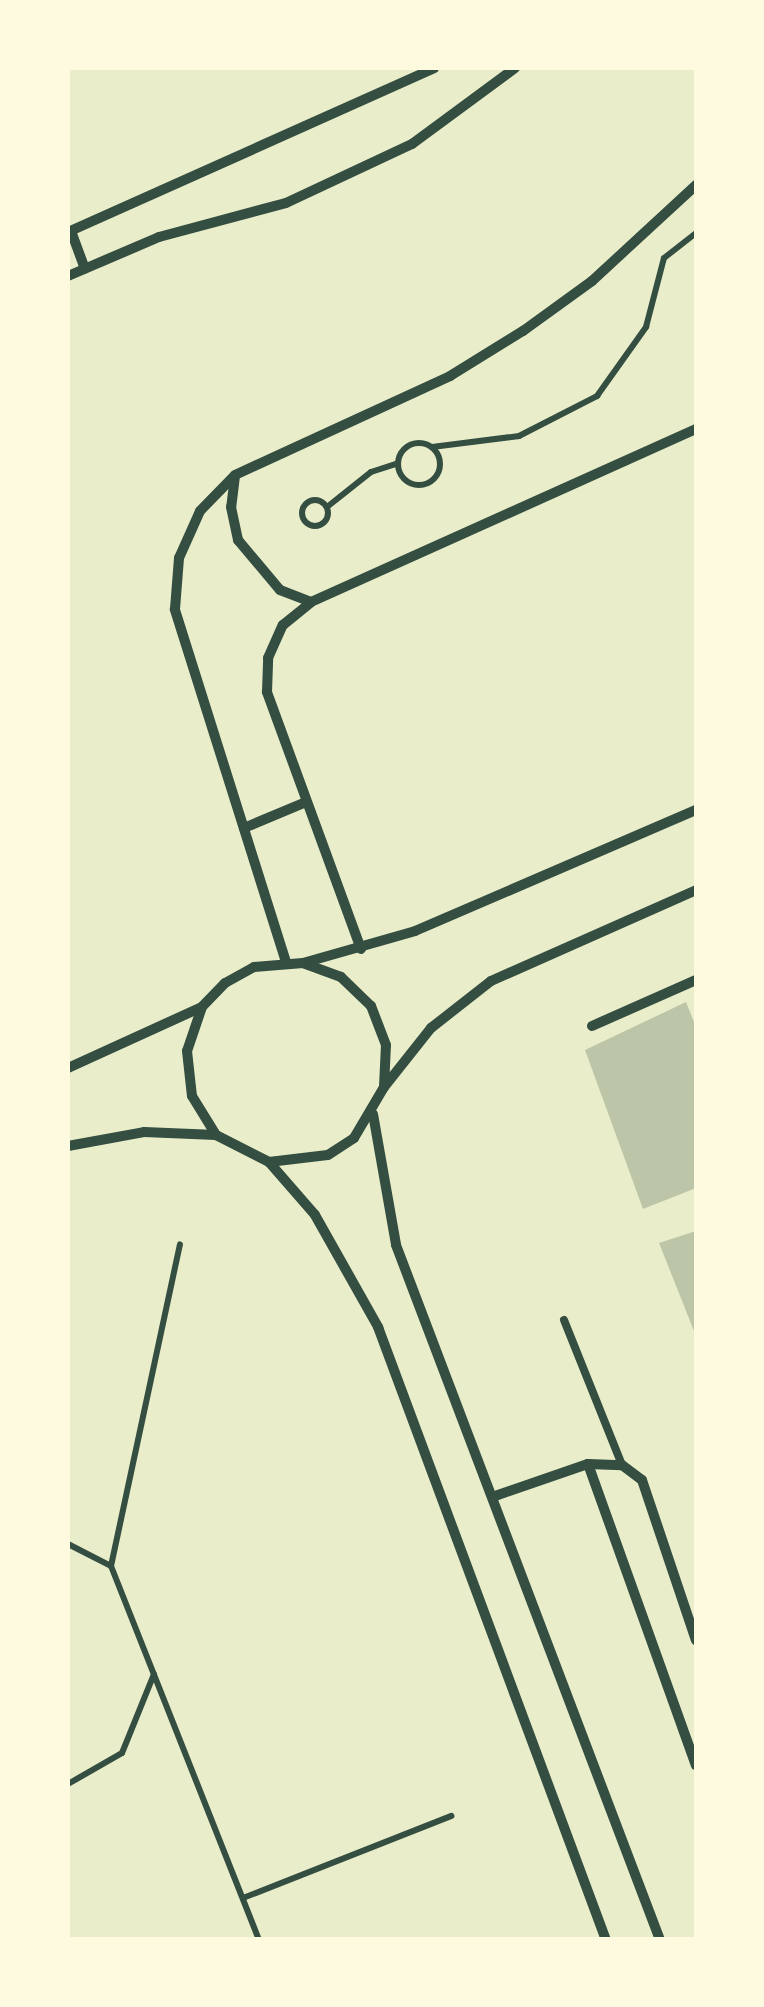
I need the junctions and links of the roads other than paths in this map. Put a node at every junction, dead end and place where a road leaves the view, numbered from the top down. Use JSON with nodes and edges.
{"nodes":[{"id":1,"x":434,"y":68,"type":"edge"},
{"id":2,"x":516,"y":68,"type":"edge"},
{"id":3,"x":696,"y":186,"type":"edge"},
{"id":4,"x":69,"y":232,"type":"edge"},
{"id":5,"x":85,"y":268,"type":"junction"},
{"id":6,"x":68,"y":276,"type":"edge"},
{"id":7,"x":696,"y":428,"type":"edge"},
{"id":8,"x":235,"y":475,"type":"junction"},
{"id":9,"x":310,"y":602,"type":"junction"},
{"id":10,"x":306,"y":802,"type":"junction"},
{"id":11,"x":696,"y":810,"type":"edge"},
{"id":12,"x":244,"y":828,"type":"junction"},
{"id":13,"x":696,"y":890,"type":"edge"},
{"id":14,"x":361,"y":950,"type":"junction"},
{"id":15,"x":286,"y":962,"type":"junction"},
{"id":16,"x":302,"y":963,"type":"junction"},
{"id":17,"x":696,"y":980,"type":"edge"},
{"id":18,"x":202,"y":1007,"type":"junction"},
{"id":19,"x":592,"y":1026,"type":"dead end"},
{"id":20,"x":68,"y":1068,"type":"edge"},
{"id":21,"x":384,"y":1087,"type":"junction"},
{"id":22,"x":373,"y":1114,"type":"junction"},
{"id":23,"x":216,"y":1135,"type":"junction"},
{"id":24,"x":68,"y":1146,"type":"edge"},
{"id":25,"x":269,"y":1162,"type":"junction"},
{"id":26,"x":564,"y":1320,"type":"dead end"},
{"id":27,"x":588,"y":1464,"type":"junction"},
{"id":28,"x":622,"y":1465,"type":"junction"},
{"id":29,"x":495,"y":1496,"type":"junction"},
{"id":30,"x":696,"y":1640,"type":"edge"},
{"id":31,"x":696,"y":1765,"type":"edge"},
{"id":32,"x":606,"y":1940,"type":"edge"},
{"id":33,"x":660,"y":1940,"type":"edge"}],
"edges":[{"from":1,"to":4,"type":"street"},
{"from":2,"to":5,"type":"street"},
{"from":3,"to":8,"type":"street"},
{"from":4,"to":5,"type":"street"},
{"from":5,"to":6,"type":"street"},
{"from":7,"to":9,"type":"street"},
{"from":8,"to":9,"type":"street"},
{"from":8,"to":12,"type":"street"},
{"from":9,"to":10,"type":"street"},
{"from":10,"to":12,"type":"street"},
{"from":10,"to":14,"type":"street"},
{"from":11,"to":14,"type":"street"},
{"from":12,"to":15,"type":"street"},
{"from":13,"to":21,"type":"street"},
{"from":14,"to":16,"type":"street"},
{"from":15,"to":16,"type":"street"},
{"from":15,"to":18,"type":"street"},
{"from":16,"to":21,"type":"street"},
{"from":17,"to":19,"type":"street"},
{"from":18,"to":20,"type":"street"},
{"from":18,"to":23,"type":"street"},
{"from":21,"to":22,"type":"street"},
{"from":22,"to":25,"type":"street"},
{"from":22,"to":29,"type":"street"},
{"from":23,"to":24,"type":"street"},
{"from":23,"to":25,"type":"street"},
{"from":25,"to":32,"type":"street"},
{"from":26,"to":28,"type":"lane"},
{"from":27,"to":28,"type":"street"},
{"from":27,"to":29,"type":"street"},
{"from":27,"to":31,"type":"street"},
{"from":28,"to":30,"type":"street"},
{"from":29,"to":33,"type":"street"}]}
